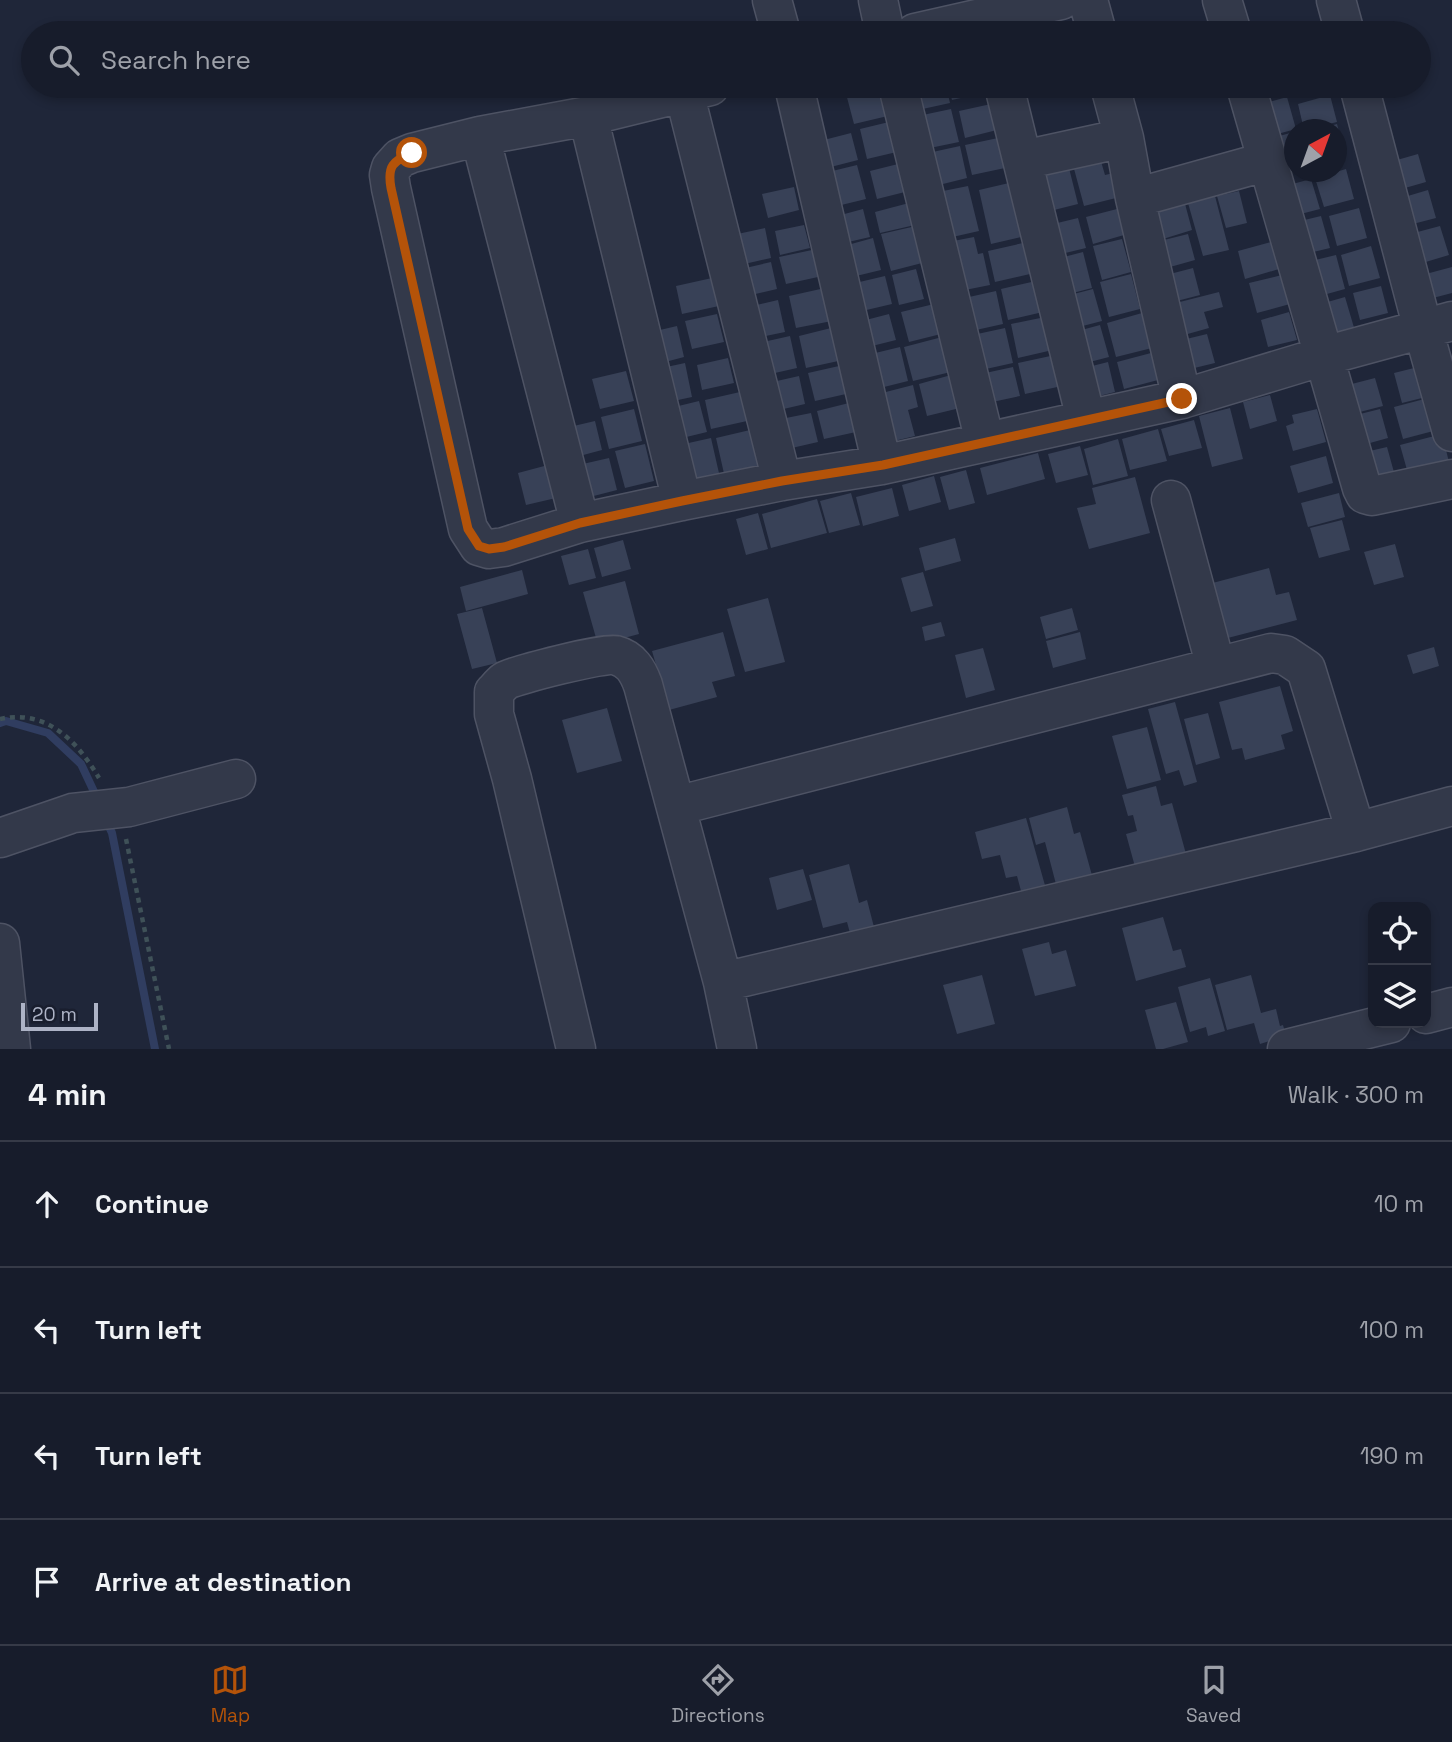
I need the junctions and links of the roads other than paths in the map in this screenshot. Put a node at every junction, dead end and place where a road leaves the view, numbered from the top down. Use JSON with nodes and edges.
{"nodes":[{"id":1,"x":772,"y":0,"type":"edge"},
{"id":2,"x":878,"y":0,"type":"edge"},
{"id":3,"x":1061,"y":0,"type":"edge"},
{"id":4,"x":1088,"y":0,"type":"edge"},
{"id":5,"x":1222,"y":0,"type":"edge"},
{"id":6,"x":1336,"y":0,"type":"edge"},
{"id":7,"x":986,"y":17,"type":"edge"},
{"id":8,"x":778,"y":21,"type":"edge"},
{"id":9,"x":882,"y":21,"type":"edge"},
{"id":10,"x":968,"y":21,"type":"edge"},
{"id":11,"x":1094,"y":21,"type":"edge"},
{"id":12,"x":1228,"y":21,"type":"edge"},
{"id":13,"x":1342,"y":21,"type":"edge"},
{"id":14,"x":661,"y":98,"type":"edge"},
{"id":15,"x":699,"y":98,"type":"edge"},
{"id":16,"x":797,"y":98,"type":"edge"},
{"id":17,"x":901,"y":98,"type":"edge"},
{"id":18,"x":1007,"y":98,"type":"edge"},
{"id":19,"x":1113,"y":98,"type":"edge"},
{"id":20,"x":1249,"y":98,"type":"edge"},
{"id":21,"x":1363,"y":98,"type":"edge"},
{"id":22,"x":588,"y":116,"type":"junction"},
{"id":23,"x":480,"y":136,"type":"junction"},
{"id":24,"x":1124,"y":138,"type":"junction"},
{"id":25,"x":1023,"y":160,"type":"junction"},
{"id":26,"x":1268,"y":162,"type":"junction"},
{"id":27,"x":1135,"y":198,"type":"junction"},
{"id":28,"x":1437,"y":325,"type":"edge"},
{"id":29,"x":1324,"y":356,"type":"junction"},
{"id":30,"x":1182,"y":399,"type":"junction"},
{"id":31,"x":1086,"y":419,"type":"junction"},
{"id":32,"x":1452,"y":432,"type":"edge"},
{"id":33,"x":985,"y":442,"type":"junction"},
{"id":34,"x":883,"y":465,"type":"junction"},
{"id":35,"x":1452,"y":479,"type":"edge"},
{"id":36,"x":782,"y":481,"type":"junction"},
{"id":37,"x":1171,"y":500,"type":"dead end"},
{"id":38,"x":682,"y":501,"type":"junction"},
{"id":39,"x":580,"y":523,"type":"junction"},
{"id":40,"x":1216,"y":667,"type":"junction"},
{"id":41,"x":236,"y":779,"type":"dead end"},
{"id":42,"x":676,"y":806,"type":"junction"},
{"id":43,"x":1452,"y":806,"type":"edge"},
{"id":44,"x":1356,"y":832,"type":"junction"},
{"id":45,"x":0,"y":838,"type":"edge"},
{"id":46,"x":0,"y":943,"type":"edge"},
{"id":47,"x":723,"y":982,"type":"junction"},
{"id":48,"x":1452,"y":1007,"type":"edge"},
{"id":49,"x":1431,"y":1013,"type":"edge"},
{"id":50,"x":1371,"y":1028,"type":"edge"},
{"id":51,"x":11,"y":1049,"type":"edge"},
{"id":52,"x":576,"y":1049,"type":"edge"},
{"id":53,"x":737,"y":1049,"type":"edge"},
{"id":54,"x":1287,"y":1049,"type":"edge"}],
"edges":[{"from":1,"to":8,"type":"street"},
{"from":2,"to":9,"type":"street"},
{"from":3,"to":7,"type":"street"},
{"from":4,"to":11,"type":"street"},
{"from":5,"to":12,"type":"street"},
{"from":6,"to":13,"type":"street"},
{"from":7,"to":10,"type":"street"},
{"from":14,"to":22,"type":"street"},
{"from":15,"to":36,"type":"street"},
{"from":16,"to":34,"type":"street"},
{"from":17,"to":33,"type":"street"},
{"from":18,"to":25,"type":"street"},
{"from":19,"to":24,"type":"street"},
{"from":20,"to":26,"type":"street"},
{"from":21,"to":28,"type":"street"},
{"from":22,"to":23,"type":"street"},
{"from":22,"to":38,"type":"street"},
{"from":23,"to":39,"type":"street"},
{"from":23,"to":39,"type":"street"},
{"from":24,"to":25,"type":"street"},
{"from":24,"to":27,"type":"street"},
{"from":25,"to":31,"type":"street"},
{"from":26,"to":27,"type":"street"},
{"from":26,"to":29,"type":"street"},
{"from":27,"to":30,"type":"street"},
{"from":28,"to":29,"type":"street"},
{"from":28,"to":32,"type":"street"},
{"from":29,"to":30,"type":"street"},
{"from":29,"to":35,"type":"street"},
{"from":30,"to":31,"type":"street"},
{"from":31,"to":33,"type":"street"},
{"from":33,"to":34,"type":"street"},
{"from":34,"to":36,"type":"street"},
{"from":36,"to":38,"type":"street"},
{"from":37,"to":40,"type":"street"},
{"from":38,"to":39,"type":"street"},
{"from":40,"to":42,"type":"street"},
{"from":40,"to":44,"type":"street"},
{"from":41,"to":45,"type":"street"},
{"from":42,"to":47,"type":"street"},
{"from":42,"to":52,"type":"street"},
{"from":43,"to":44,"type":"street"},
{"from":44,"to":47,"type":"street"},
{"from":46,"to":51,"type":"street"},
{"from":47,"to":53,"type":"street"},
{"from":48,"to":49,"type":"street"},
{"from":50,"to":54,"type":"street"}]}
